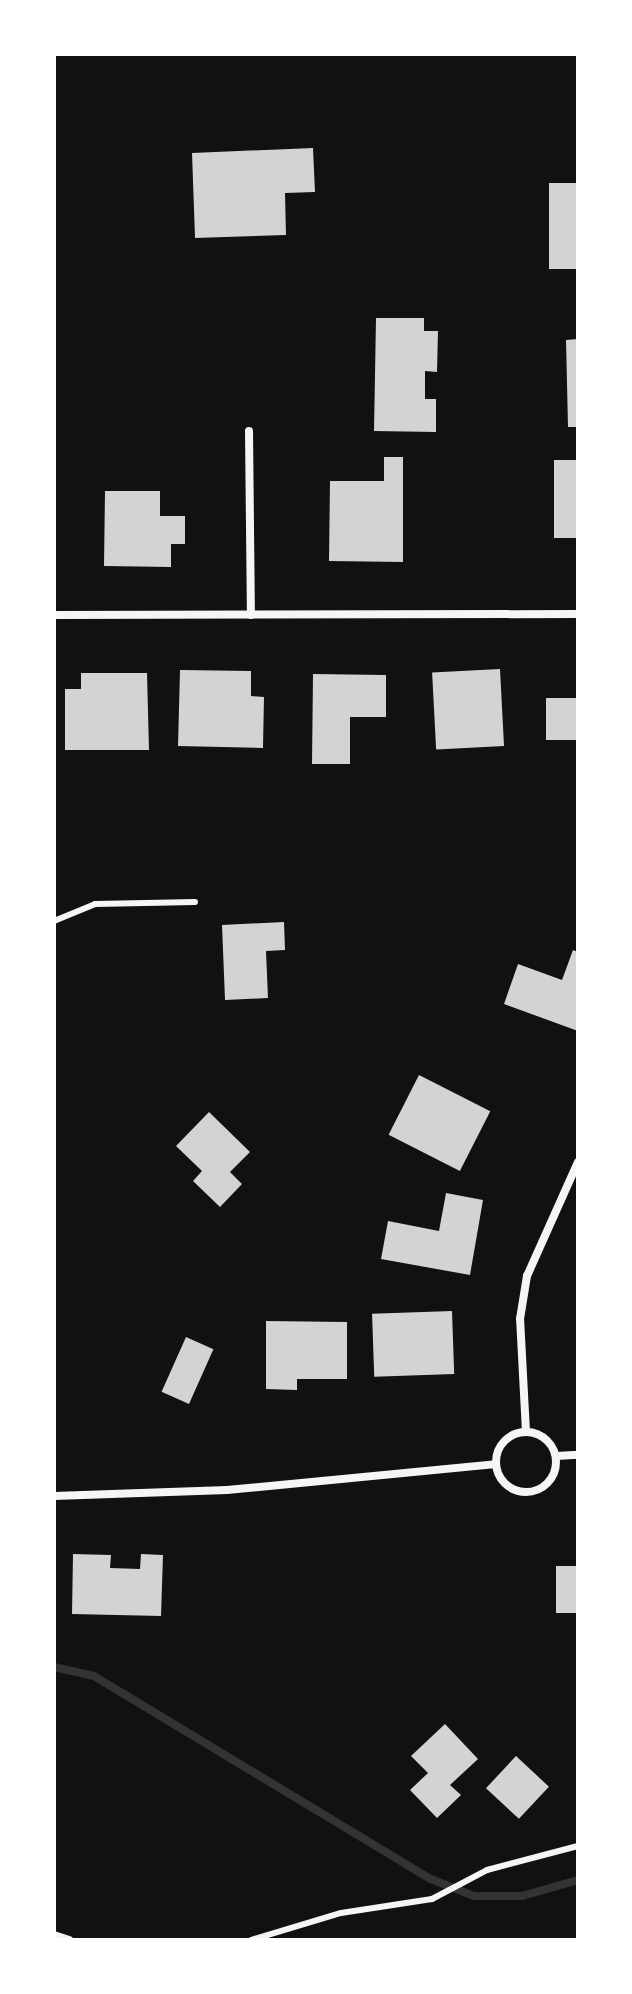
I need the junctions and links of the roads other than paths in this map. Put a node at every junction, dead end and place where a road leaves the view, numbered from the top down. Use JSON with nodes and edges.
{"nodes":[{"id":1,"x":249,"y":431,"type":"dead end"},
{"id":2,"x":578,"y":614,"type":"edge"},
{"id":3,"x":54,"y":615,"type":"edge"},
{"id":4,"x":251,"y":615,"type":"junction"},
{"id":5,"x":195,"y":902,"type":"dead end"},
{"id":6,"x":54,"y":921,"type":"edge"},
{"id":7,"x":578,"y":1162,"type":"edge"},
{"id":8,"x":526,"y":1432,"type":"junction"},
{"id":9,"x":578,"y":1455,"type":"edge"},
{"id":10,"x":556,"y":1456,"type":"junction"},
{"id":11,"x":496,"y":1464,"type":"junction"},
{"id":12,"x":54,"y":1496,"type":"edge"},
{"id":13,"x":578,"y":1846,"type":"edge"},
{"id":14,"x":54,"y":1935,"type":"edge"},
{"id":15,"x":69,"y":1940,"type":"edge"},
{"id":16,"x":251,"y":1940,"type":"edge"}],
"edges":[{"from":1,"to":4,"type":"street"},
{"from":2,"to":4,"type":"street"},
{"from":3,"to":4,"type":"street"},
{"from":5,"to":6,"type":"lane"},
{"from":7,"to":8,"type":"street"},
{"from":8,"to":10,"type":"street"},
{"from":8,"to":11,"type":"street"},
{"from":9,"to":10,"type":"street"},
{"from":10,"to":11,"type":"street"},
{"from":11,"to":12,"type":"street"},
{"from":13,"to":16,"type":"lane"},
{"from":14,"to":15,"type":"street"}]}
